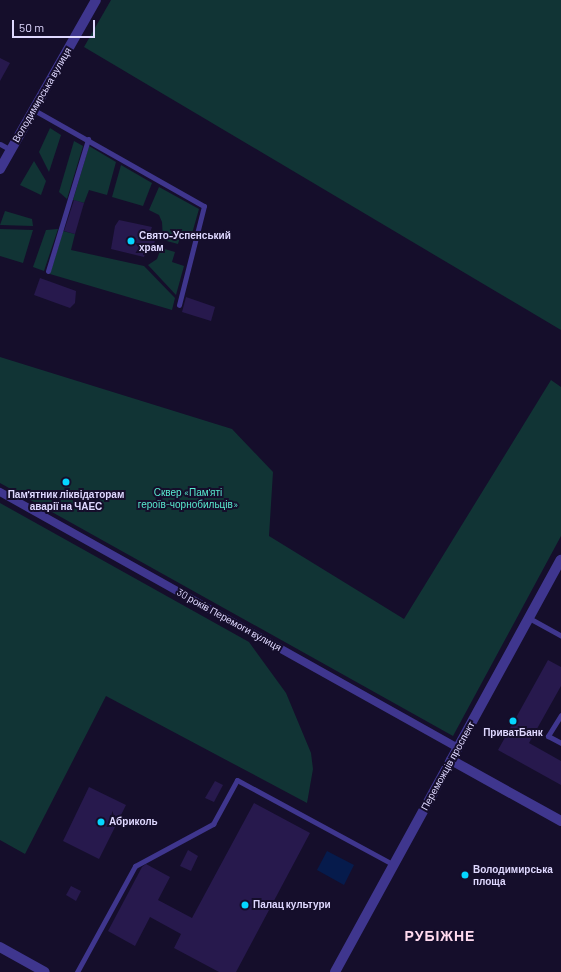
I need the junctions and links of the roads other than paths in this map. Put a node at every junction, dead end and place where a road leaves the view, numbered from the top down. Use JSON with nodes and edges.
{"nodes":[{"id":1,"x":96,"y":0,"type":"edge"},
{"id":2,"x":34,"y":110,"type":"junction"},
{"id":3,"x":88,"y":139,"type":"junction"},
{"id":4,"x":0,"y":144,"type":"edge"},
{"id":5,"x":11,"y":150,"type":"junction"},
{"id":6,"x":0,"y":169,"type":"edge"},
{"id":7,"x":48,"y":271,"type":"dead end"},
{"id":8,"x":179,"y":305,"type":"dead end"},
{"id":9,"x":0,"y":492,"type":"edge"},
{"id":10,"x":561,"y":560,"type":"edge"},
{"id":11,"x":529,"y":618,"type":"junction"},
{"id":12,"x":561,"y":636,"type":"edge"},
{"id":13,"x":561,"y":715,"type":"edge"},
{"id":14,"x":561,"y":743,"type":"edge"},
{"id":15,"x":458,"y":748,"type":"junction"},
{"id":16,"x":451,"y":760,"type":"junction"},
{"id":17,"x":561,"y":821,"type":"edge"},
{"id":18,"x":394,"y":865,"type":"junction"},
{"id":19,"x":0,"y":947,"type":"edge"},
{"id":20,"x":45,"y":972,"type":"edge"},
{"id":21,"x":77,"y":972,"type":"edge"},
{"id":22,"x":335,"y":972,"type":"edge"}],
"edges":[{"from":1,"to":2,"type":"street","name":"Володимирська вулиця"},
{"from":2,"to":3,"type":"lane"},
{"from":2,"to":5,"type":"street","name":"Володимирська вулиця"},
{"from":3,"to":7,"type":"lane"},
{"from":3,"to":8,"type":"lane"},
{"from":4,"to":5,"type":"lane"},
{"from":5,"to":6,"type":"street","name":"Володимирська вулиця"},
{"from":9,"to":15,"type":"street","name":"30 років Перемоги вулиця"},
{"from":10,"to":11,"type":"street","name":"Переможців проспект"},
{"from":11,"to":12,"type":"lane"},
{"from":11,"to":15,"type":"street","name":"Переможців проспект"},
{"from":13,"to":14,"type":"lane"},
{"from":15,"to":16,"type":"street","name":"Переможців проспект"},
{"from":16,"to":17,"type":"street"},
{"from":16,"to":18,"type":"street","name":"Переможців проспект"},
{"from":18,"to":21,"type":"lane"},
{"from":18,"to":22,"type":"street","name":"Переможців проспект"},
{"from":19,"to":20,"type":"street"}]}
